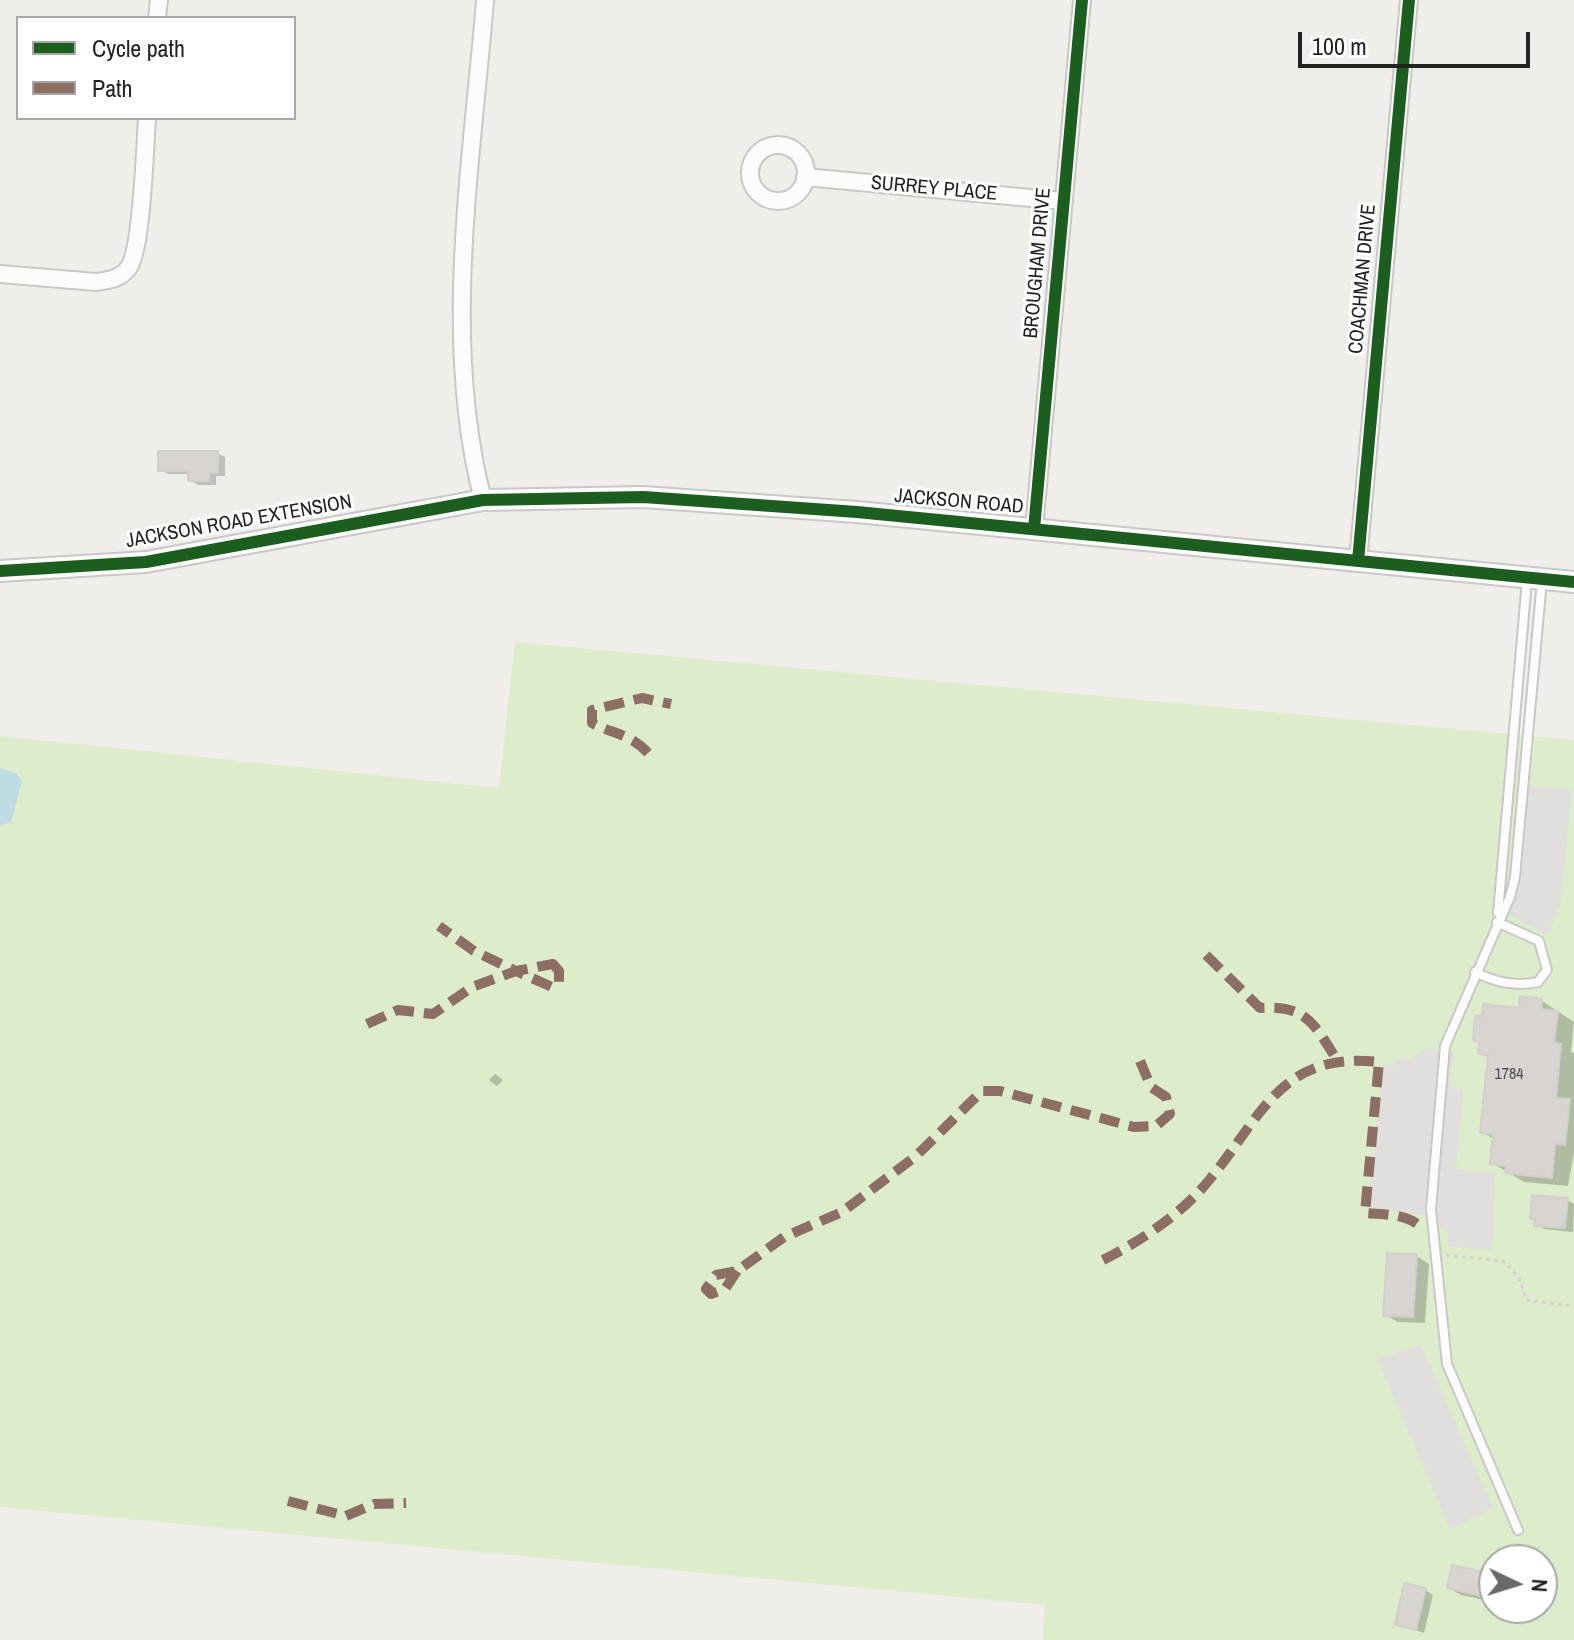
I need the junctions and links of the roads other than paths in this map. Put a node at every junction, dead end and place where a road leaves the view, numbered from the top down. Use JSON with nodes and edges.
{"nodes":[{"id":1,"x":485,"y":0,"type":"edge"},
{"id":2,"x":1082,"y":0,"type":"edge"},
{"id":3,"x":1409,"y":0,"type":"edge"},
{"id":4,"x":147,"y":120,"type":"edge"},
{"id":5,"x":805,"y":177,"type":"dead end"},
{"id":6,"x":1063,"y":201,"type":"junction"},
{"id":7,"x":0,"y":274,"type":"edge"},
{"id":8,"x":483,"y":500,"type":"junction"},
{"id":9,"x":1034,"y":529,"type":"junction"},
{"id":10,"x":1358,"y":561,"type":"junction"},
{"id":11,"x":0,"y":571,"type":"edge"},
{"id":12,"x":1534,"y":578,"type":"junction"},
{"id":13,"x":1574,"y":582,"type":"edge"},
{"id":14,"x":1498,"y":920,"type":"junction"},
{"id":15,"x":1475,"y":972,"type":"junction"},
{"id":16,"x":1518,"y":1530,"type":"dead end"}],
"edges":[{"from":1,"to":8,"type":"street"},
{"from":2,"to":6,"type":"street","name":"BROUGHAM DRIVE"},
{"from":3,"to":10,"type":"street","name":"COACHMAN DRIVE"},
{"from":4,"to":7,"type":"street"},
{"from":5,"to":6,"type":"street","name":"SURREY PLACE"},
{"from":6,"to":9,"type":"street","name":"BROUGHAM DRIVE"},
{"from":8,"to":9,"type":"street","name":"JACKSON ROAD"},
{"from":8,"to":11,"type":"street","name":"JACKSON ROAD EXTENSION"},
{"from":9,"to":10,"type":"street","name":"JACKSON ROAD"},
{"from":10,"to":12,"type":"street","name":"JACKSON ROAD"},
{"from":12,"to":13,"type":"street","name":"JACKSON ROAD"},
{"from":12,"to":14,"type":"lane"},
{"from":12,"to":14,"type":"lane"},
{"from":14,"to":15,"type":"lane"},
{"from":14,"to":15,"type":"lane"},
{"from":15,"to":16,"type":"lane"}]}
